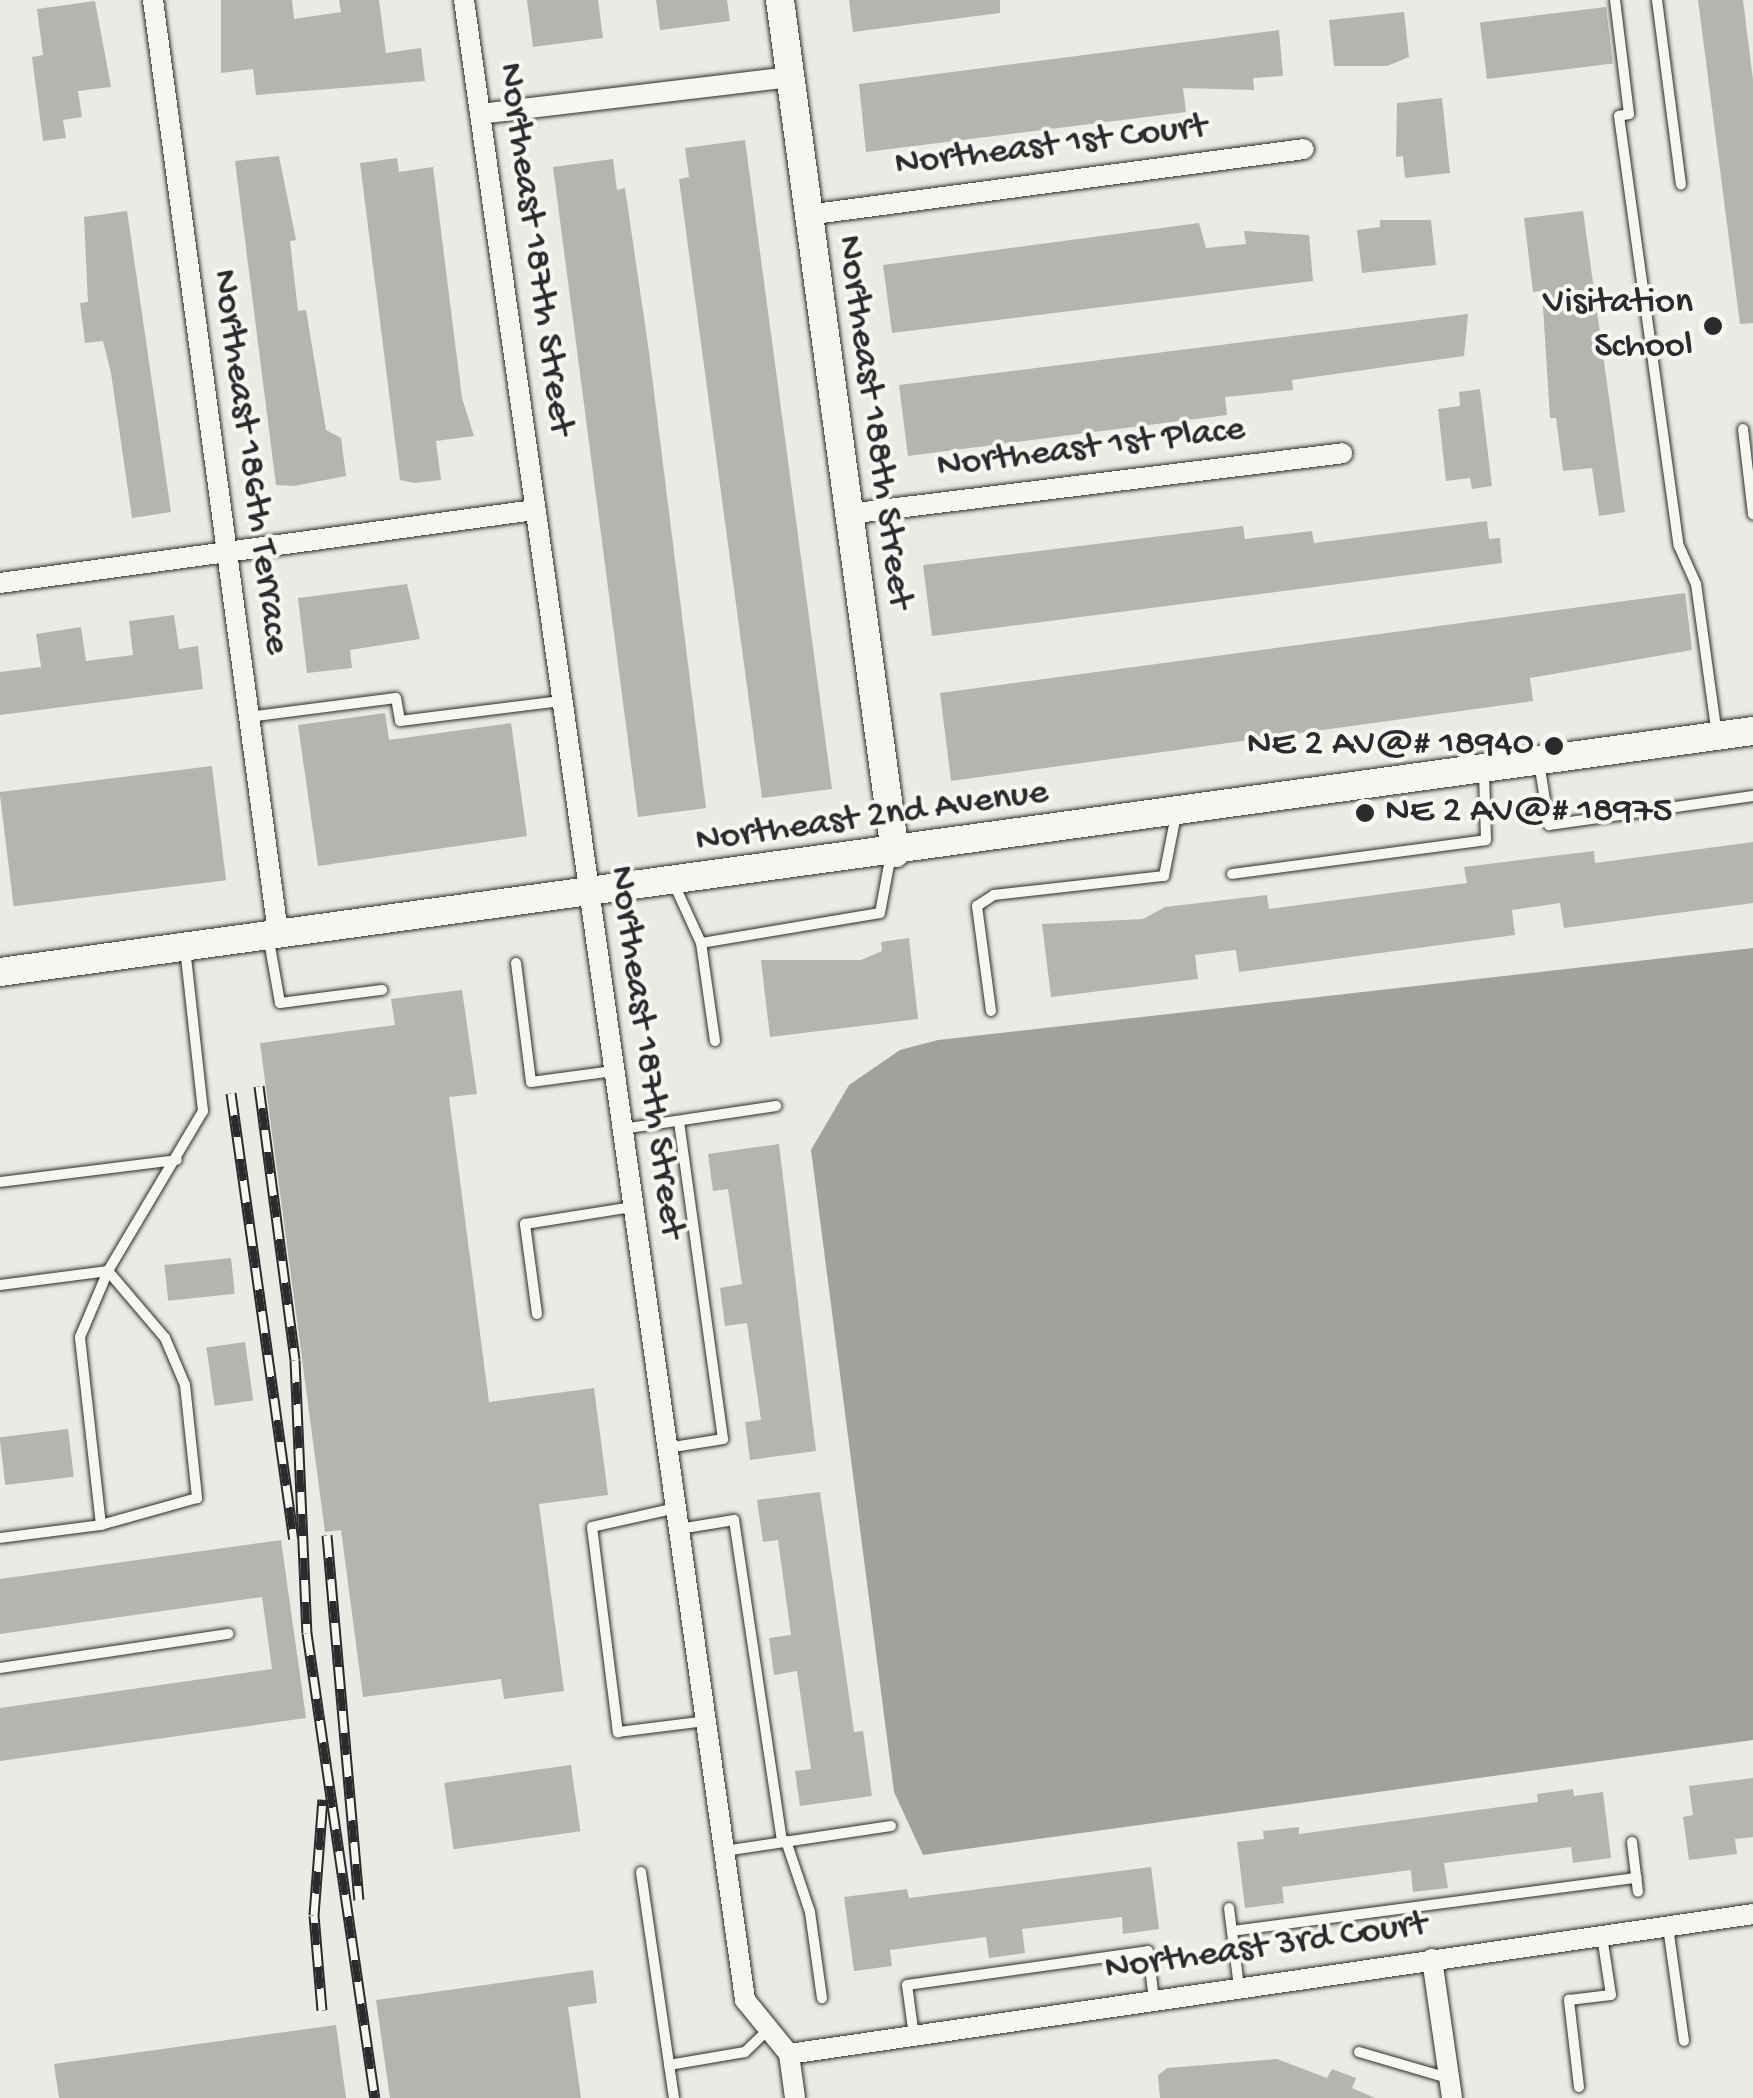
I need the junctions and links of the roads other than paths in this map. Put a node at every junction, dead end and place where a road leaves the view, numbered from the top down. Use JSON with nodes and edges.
{"nodes":[{"id":1,"x":154,"y":0,"type":"edge"},
{"id":2,"x":464,"y":0,"type":"edge"},
{"id":3,"x":780,"y":0,"type":"edge"},
{"id":4,"x":1615,"y":0,"type":"edge"},
{"id":5,"x":1656,"y":0,"type":"edge"},
{"id":6,"x":791,"y":77,"type":"junction"},
{"id":7,"x":480,"y":114,"type":"junction"},
{"id":8,"x":1304,"y":149,"type":"dead end"},
{"id":9,"x":1681,"y":184,"type":"dead end"},
{"id":10,"x":807,"y":215,"type":"junction"},
{"id":11,"x":1742,"y":429,"type":"dead end"},
{"id":12,"x":1342,"y":453,"type":"dead end"},
{"id":13,"x":534,"y":510,"type":"junction"},
{"id":14,"x":848,"y":514,"type":"junction"},
{"id":15,"x":1753,"y":514,"type":"edge"},
{"id":16,"x":224,"y":553,"type":"junction"},
{"id":17,"x":0,"y":583,"type":"edge"},
{"id":18,"x":561,"y":701,"type":"junction"},
{"id":19,"x":248,"y":717,"type":"junction"},
{"id":20,"x":1753,"y":731,"type":"edge"},
{"id":21,"x":1717,"y":736,"type":"junction"},
{"id":22,"x":1539,"y":761,"type":"junction"},
{"id":23,"x":1484,"y":769,"type":"junction"},
{"id":24,"x":1753,"y":796,"type":"edge"},
{"id":25,"x":1177,"y":813,"type":"junction"},
{"id":26,"x":893,"y":853,"type":"junction"},
{"id":27,"x":1232,"y":874,"type":"dead end"},
{"id":28,"x":674,"y":884,"type":"junction"},
{"id":29,"x":588,"y":896,"type":"junction"},
{"id":30,"x":273,"y":933,"type":"junction"},
{"id":31,"x":702,"y":943,"type":"junction"},
{"id":32,"x":184,"y":946,"type":"junction"},
{"id":33,"x":516,"y":963,"type":"dead end"},
{"id":34,"x":0,"y":972,"type":"edge"},
{"id":35,"x":382,"y":990,"type":"dead end"},
{"id":36,"x":992,"y":1011,"type":"dead end"},
{"id":37,"x":715,"y":1041,"type":"dead end"},
{"id":38,"x":613,"y":1070,"type":"junction"},
{"id":39,"x":776,"y":1106,"type":"dead end"},
{"id":40,"x":679,"y":1120,"type":"junction"},
{"id":41,"x":621,"y":1129,"type":"junction"},
{"id":42,"x":177,"y":1160,"type":"junction"},
{"id":43,"x":0,"y":1182,"type":"edge"},
{"id":44,"x":632,"y":1208,"type":"junction"},
{"id":45,"x":108,"y":1271,"type":"junction"},
{"id":46,"x":0,"y":1285,"type":"edge"},
{"id":47,"x":537,"y":1314,"type":"dead end"},
{"id":48,"x":667,"y":1448,"type":"junction"},
{"id":49,"x":677,"y":1519,"type":"junction"},
{"id":50,"x":101,"y":1525,"type":"junction"},
{"id":51,"x":0,"y":1538,"type":"edge"},
{"id":52,"x":228,"y":1634,"type":"dead end"},
{"id":53,"x":0,"y":1668,"type":"edge"},
{"id":54,"x":706,"y":1721,"type":"junction"},
{"id":55,"x":891,"y":1826,"type":"dead end"},
{"id":56,"x":784,"y":1841,"type":"junction"},
{"id":57,"x":1632,"y":1842,"type":"dead end"},
{"id":58,"x":724,"y":1852,"type":"junction"},
{"id":59,"x":641,"y":1872,"type":"dead end"},
{"id":60,"x":1637,"y":1878,"type":"junction"},
{"id":61,"x":1638,"y":1892,"type":"dead end"},
{"id":62,"x":1228,"y":1908,"type":"dead end"},
{"id":63,"x":1753,"y":1914,"type":"edge"},
{"id":64,"x":1668,"y":1926,"type":"junction"},
{"id":65,"x":1232,"y":1931,"type":"junction"},
{"id":66,"x":1602,"y":1935,"type":"junction"},
{"id":67,"x":1432,"y":1958,"type":"junction"},
{"id":68,"x":1239,"y":1988,"type":"junction"},
{"id":69,"x":822,"y":1998,"type":"dead end"},
{"id":70,"x":1154,"y":2000,"type":"junction"},
{"id":71,"x":769,"y":2029,"type":"junction"},
{"id":72,"x":914,"y":2036,"type":"junction"},
{"id":73,"x":1684,"y":2041,"type":"dead end"},
{"id":74,"x":1359,"y":2052,"type":"dead end"},
{"id":75,"x":789,"y":2054,"type":"junction"},
{"id":76,"x":670,"y":2065,"type":"junction"},
{"id":77,"x":1579,"y":2087,"type":"dead end"},
{"id":78,"x":1451,"y":2088,"type":"edge"},
{"id":79,"x":674,"y":2098,"type":"edge"},
{"id":80,"x":795,"y":2098,"type":"edge"}],
"edges":[{"from":1,"to":16,"type":"street","name":"Northeast 186th Terrace"},
{"from":2,"to":7,"type":"street","name":"Northeast 187th Street"},
{"from":3,"to":6,"type":"street","name":"Northeast 188th Street"},
{"from":4,"to":21,"type":"lane"},
{"from":5,"to":9,"type":"lane"},
{"from":6,"to":7,"type":"street"},
{"from":6,"to":10,"type":"street","name":"Northeast 188th Street"},
{"from":7,"to":13,"type":"street","name":"Northeast 187th Street"},
{"from":8,"to":10,"type":"street","name":"Northeast 1st Court"},
{"from":10,"to":14,"type":"street","name":"Northeast 188th Street"},
{"from":11,"to":15,"type":"lane"},
{"from":12,"to":14,"type":"street","name":"Northeast 1st Place"},
{"from":13,"to":16,"type":"street"},
{"from":13,"to":18,"type":"street","name":"Northeast 187th Street"},
{"from":14,"to":26,"type":"street","name":"Northeast 188th Street"},
{"from":16,"to":17,"type":"street"},
{"from":16,"to":19,"type":"street","name":"Northeast 186th Terrace"},
{"from":18,"to":19,"type":"lane"},
{"from":18,"to":29,"type":"street","name":"Northeast 187th Street"},
{"from":19,"to":30,"type":"street","name":"Northeast 186th Terrace"},
{"from":20,"to":21,"type":"street","name":"Northeast 2nd Avenue"},
{"from":21,"to":22,"type":"street","name":"Northeast 2nd Avenue"},
{"from":22,"to":23,"type":"street","name":"Northeast 2nd Avenue"},
{"from":22,"to":24,"type":"lane"},
{"from":23,"to":25,"type":"street","name":"Northeast 2nd Avenue"},
{"from":23,"to":27,"type":"lane"},
{"from":25,"to":26,"type":"street","name":"Northeast 2nd Avenue"},
{"from":25,"to":36,"type":"lane"},
{"from":26,"to":28,"type":"street","name":"Northeast 2nd Avenue"},
{"from":26,"to":31,"type":"lane"},
{"from":28,"to":29,"type":"street","name":"Northeast 2nd Avenue"},
{"from":28,"to":31,"type":"lane"},
{"from":29,"to":30,"type":"street","name":"Northeast 2nd Avenue"},
{"from":29,"to":38,"type":"street","name":"Northeast 187th Street"},
{"from":30,"to":32,"type":"street","name":"Northeast 2nd Avenue"},
{"from":30,"to":35,"type":"lane"},
{"from":31,"to":37,"type":"lane"},
{"from":32,"to":34,"type":"street","name":"Northeast 2nd Avenue"},
{"from":32,"to":42,"type":"lane"},
{"from":33,"to":38,"type":"lane"},
{"from":38,"to":41,"type":"street","name":"Northeast 187th Street"},
{"from":39,"to":40,"type":"lane"},
{"from":40,"to":41,"type":"lane"},
{"from":40,"to":48,"type":"lane"},
{"from":41,"to":44,"type":"street","name":"Northeast 187th Street"},
{"from":42,"to":43,"type":"lane"},
{"from":42,"to":45,"type":"lane"},
{"from":44,"to":47,"type":"lane"},
{"from":44,"to":48,"type":"street","name":"Northeast 187th Street"},
{"from":45,"to":46,"type":"lane"},
{"from":45,"to":50,"type":"lane"},
{"from":45,"to":50,"type":"lane"},
{"from":48,"to":49,"type":"street","name":"Northeast 187th Street"},
{"from":49,"to":54,"type":"street","name":"Northeast 187th Street"},
{"from":49,"to":54,"type":"lane"},
{"from":49,"to":56,"type":"lane"},
{"from":50,"to":51,"type":"lane"},
{"from":52,"to":53,"type":"lane"},
{"from":54,"to":58,"type":"street","name":"Northeast 187th Street"},
{"from":55,"to":56,"type":"lane"},
{"from":56,"to":58,"type":"lane"},
{"from":56,"to":69,"type":"lane"},
{"from":57,"to":60,"type":"lane"},
{"from":58,"to":71,"type":"street","name":"Northeast 187th Street"},
{"from":59,"to":76,"type":"lane"},
{"from":60,"to":61,"type":"lane"},
{"from":60,"to":65,"type":"lane"},
{"from":62,"to":65,"type":"lane"},
{"from":63,"to":64,"type":"street","name":"Northeast 3rd Court"},
{"from":64,"to":66,"type":"street","name":"Northeast 3rd Court"},
{"from":64,"to":73,"type":"lane"},
{"from":65,"to":68,"type":"lane"},
{"from":66,"to":67,"type":"street","name":"Northeast 3rd Court"},
{"from":66,"to":77,"type":"lane"},
{"from":67,"to":68,"type":"street","name":"Northeast 3rd Court"},
{"from":67,"to":78,"type":"street"},
{"from":68,"to":70,"type":"street","name":"Northeast 3rd Court"},
{"from":70,"to":72,"type":"street","name":"Northeast 3rd Court"},
{"from":70,"to":72,"type":"lane"},
{"from":71,"to":75,"type":"street","name":"Northeast 187th Street"},
{"from":71,"to":76,"type":"lane"},
{"from":72,"to":75,"type":"street","name":"Northeast 3rd Court"},
{"from":74,"to":78,"type":"lane"},
{"from":75,"to":80,"type":"street"},
{"from":76,"to":79,"type":"lane"}]}
